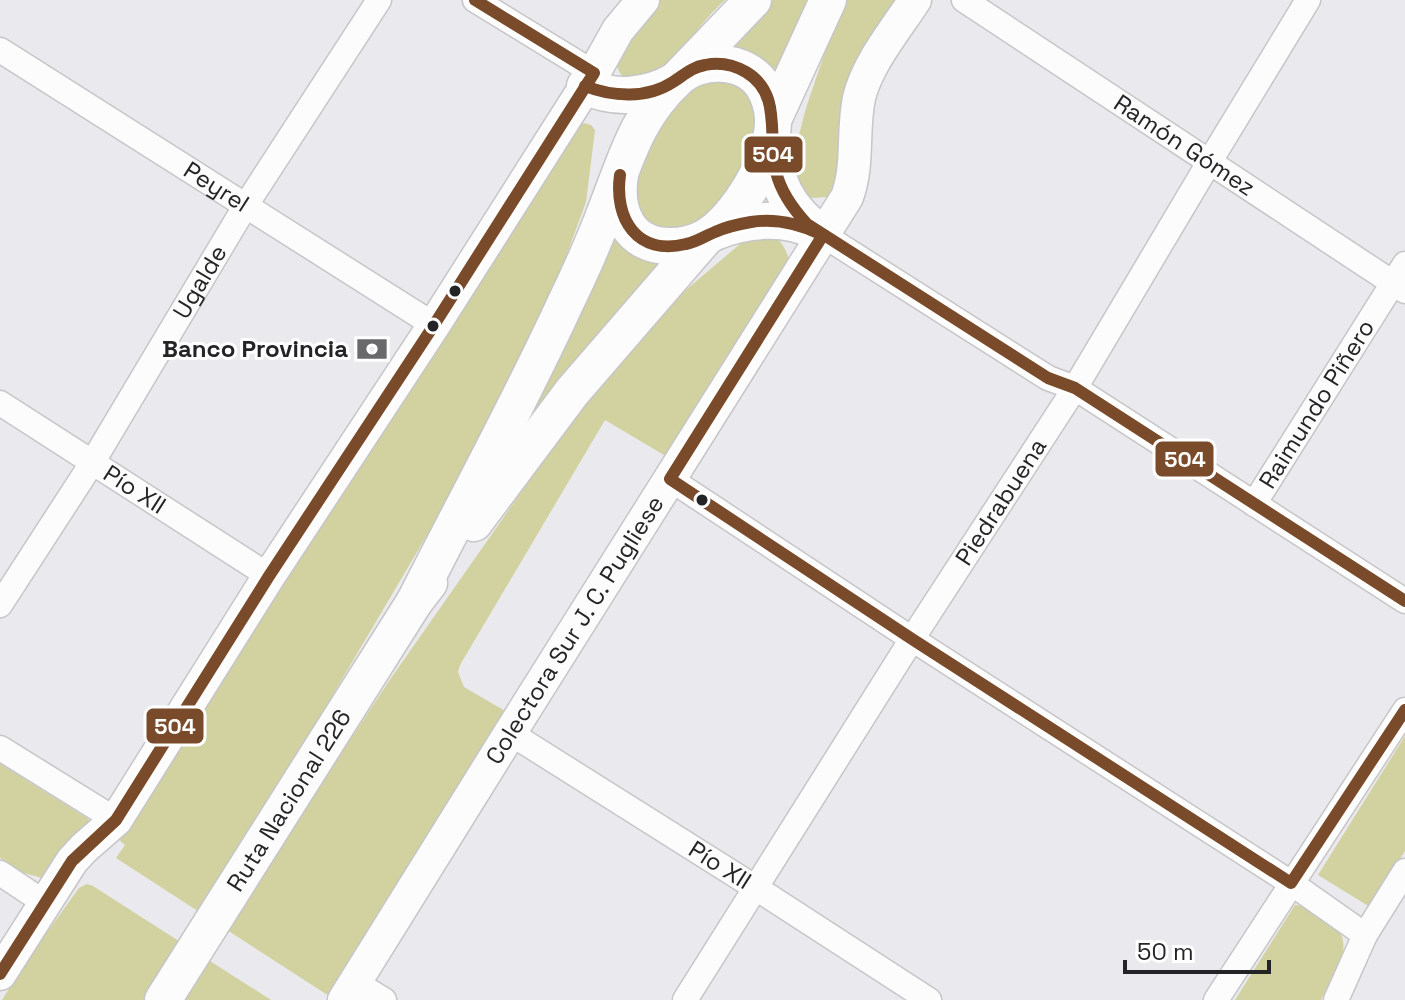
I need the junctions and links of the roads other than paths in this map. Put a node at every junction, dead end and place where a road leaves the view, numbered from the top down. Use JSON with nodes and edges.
{"nodes":[{"id":1,"x":379,"y":0,"type":"edge"},
{"id":2,"x":475,"y":0,"type":"edge"},
{"id":3,"x":643,"y":0,"type":"edge"},
{"id":4,"x":753,"y":0,"type":"edge"},
{"id":5,"x":828,"y":0,"type":"edge"},
{"id":6,"x":915,"y":0,"type":"edge"},
{"id":7,"x":964,"y":0,"type":"edge"},
{"id":8,"x":1308,"y":0,"type":"edge"},
{"id":9,"x":0,"y":50,"type":"edge"},
{"id":10,"x":678,"y":78,"type":"junction"},
{"id":11,"x":589,"y":79,"type":"junction"},
{"id":12,"x":773,"y":126,"type":"junction"},
{"id":13,"x":1210,"y":161,"type":"junction"},
{"id":14,"x":621,"y":173,"type":"junction"},
{"id":15,"x":246,"y":205,"type":"junction"},
{"id":16,"x":823,"y":235,"type":"junction"},
{"id":17,"x":708,"y":236,"type":"junction"},
{"id":18,"x":1401,"y":279,"type":"edge"},
{"id":19,"x":434,"y":325,"type":"junction"},
{"id":20,"x":1075,"y":388,"type":"junction"},
{"id":21,"x":0,"y":403,"type":"edge"},
{"id":22,"x":92,"y":463,"type":"junction"},
{"id":23,"x":670,"y":479,"type":"junction"},
{"id":24,"x":1254,"y":504,"type":"junction"},
{"id":25,"x":269,"y":576,"type":"junction"},
{"id":26,"x":415,"y":601,"type":"junction"},
{"id":27,"x":1405,"y":601,"type":"edge"},
{"id":28,"x":0,"y":605,"type":"edge"},
{"id":29,"x":912,"y":639,"type":"junction"},
{"id":30,"x":1405,"y":710,"type":"edge"},
{"id":31,"x":510,"y":733,"type":"junction"},
{"id":32,"x":0,"y":748,"type":"edge"},
{"id":33,"x":116,"y":820,"type":"junction"},
{"id":34,"x":1405,"y":871,"type":"edge"},
{"id":35,"x":0,"y":873,"type":"edge"},
{"id":36,"x":1291,"y":883,"type":"junction"},
{"id":37,"x":756,"y":888,"type":"junction"},
{"id":38,"x":45,"y":903,"type":"junction"},
{"id":39,"x":1365,"y":935,"type":"junction"},
{"id":40,"x":0,"y":974,"type":"edge"},
{"id":41,"x":350,"y":991,"type":"edge"},
{"id":42,"x":163,"y":1000,"type":"edge"},
{"id":43,"x":384,"y":1000,"type":"edge"},
{"id":44,"x":685,"y":1000,"type":"edge"},
{"id":45,"x":929,"y":1000,"type":"edge"},
{"id":46,"x":1216,"y":1000,"type":"edge"},
{"id":47,"x":1336,"y":1000,"type":"edge"}],
"edges":[{"from":1,"to":15,"type":"street","name":"Ugalde"},
{"from":2,"to":11,"type":"street"},
{"from":3,"to":11,"type":"main road"},
{"from":4,"to":10,"type":"highway","name":"Ruta Nacional 226"},
{"from":5,"to":12,"type":"highway","name":"Ruta Nacional 226"},
{"from":6,"to":16,"type":"main road","name":"Colectora Sur J. C. Pugliese"},
{"from":7,"to":13,"type":"street","name":"Ramón Gómez"},
{"from":8,"to":13,"type":"street","name":"Piedrabuena"},
{"from":9,"to":15,"type":"street","name":"Peyrel"},
{"from":10,"to":11,"type":"highway"},
{"from":10,"to":12,"type":"highway"},
{"from":10,"to":14,"type":"highway","name":"Ruta Nacional 226"},
{"from":11,"to":14,"type":"highway"},
{"from":11,"to":19,"type":"main road"},
{"from":12,"to":16,"type":"highway"},
{"from":12,"to":17,"type":"highway","name":"Ruta Nacional 226"},
{"from":13,"to":18,"type":"street","name":"Ramón Gómez"},
{"from":13,"to":20,"type":"street","name":"Piedrabuena"},
{"from":14,"to":17,"type":"highway","name":"Ruta Nacional 226"},
{"from":14,"to":26,"type":"highway","name":"Ruta Nacional 226"},
{"from":15,"to":19,"type":"street","name":"Peyrel"},
{"from":15,"to":22,"type":"street","name":"Ugalde"},
{"from":16,"to":17,"type":"highway"},
{"from":16,"to":20,"type":"street"},
{"from":16,"to":23,"type":"main road","name":"Colectora Sur J. C. Pugliese"},
{"from":17,"to":26,"type":"highway","name":"Ruta Nacional 226"},
{"from":18,"to":24,"type":"street","name":"Raimundo Piñero"},
{"from":19,"to":25,"type":"main road"},
{"from":20,"to":24,"type":"street"},
{"from":20,"to":29,"type":"street","name":"Piedrabuena"},
{"from":21,"to":22,"type":"street","name":"Pío XII"},
{"from":22,"to":25,"type":"street","name":"Pío XII"},
{"from":22,"to":28,"type":"street","name":"Ugalde"},
{"from":23,"to":29,"type":"street"},
{"from":23,"to":31,"type":"main road","name":"Colectora Sur J. C. Pugliese"},
{"from":24,"to":27,"type":"street"},
{"from":25,"to":33,"type":"main road"},
{"from":26,"to":42,"type":"highway","name":"Ruta Nacional 226"},
{"from":29,"to":36,"type":"street"},
{"from":29,"to":37,"type":"street","name":"Piedrabuena"},
{"from":30,"to":36,"type":"street"},
{"from":31,"to":37,"type":"street","name":"Pío XII"},
{"from":31,"to":41,"type":"main road","name":"Colectora Sur J. C. Pugliese"},
{"from":32,"to":33,"type":"street"},
{"from":33,"to":38,"type":"main road"},
{"from":34,"to":39,"type":"street"},
{"from":35,"to":38,"type":"street"},
{"from":36,"to":39,"type":"street"},
{"from":36,"to":46,"type":"street"},
{"from":37,"to":44,"type":"street","name":"Piedrabuena"},
{"from":37,"to":45,"type":"street","name":"Pío XII"},
{"from":38,"to":40,"type":"main road"},
{"from":39,"to":47,"type":"street"},
{"from":41,"to":43,"type":"street"}]}
